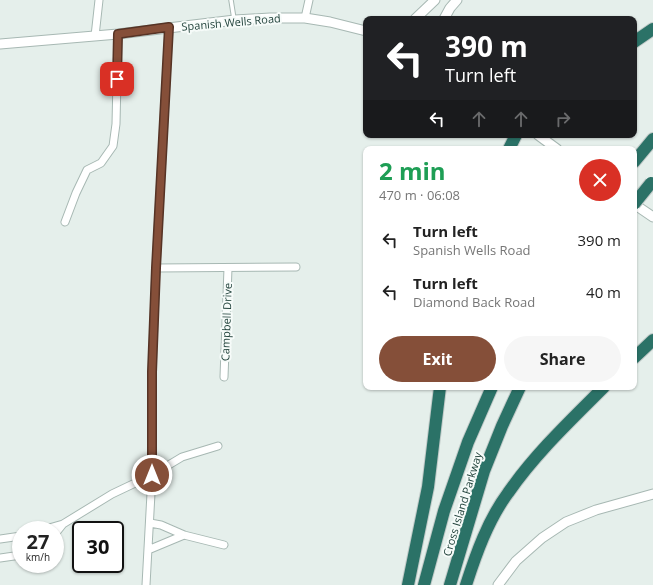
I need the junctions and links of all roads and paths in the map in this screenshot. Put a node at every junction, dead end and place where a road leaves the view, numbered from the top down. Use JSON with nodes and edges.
{"nodes":[{"id":1,"x":99,"y":0,"type":"edge"},
{"id":2,"x":231,"y":0,"type":"edge"},
{"id":3,"x":309,"y":0,"type":"edge"},
{"id":4,"x":435,"y":0,"type":"edge"},
{"id":5,"x":457,"y":0,"type":"edge"},
{"id":6,"x":418,"y":16,"type":"edge"},
{"id":7,"x":446,"y":16,"type":"edge"},
{"id":8,"x":305,"y":18,"type":"junction"},
{"id":9,"x":234,"y":20,"type":"junction"},
{"id":10,"x":169,"y":27,"type":"junction"},
{"id":11,"x":653,"y":29,"type":"edge"},
{"id":12,"x":363,"y":30,"type":"edge"},
{"id":13,"x":118,"y":34,"type":"junction"},
{"id":14,"x":95,"y":36,"type":"junction"},
{"id":15,"x":637,"y":40,"type":"edge"},
{"id":16,"x":0,"y":44,"type":"edge"},
{"id":17,"x":542,"y":138,"type":"edge"},
{"id":18,"x":653,"y":139,"type":"edge"},
{"id":19,"x":553,"y":146,"type":"edge"},
{"id":20,"x":637,"y":158,"type":"edge"},
{"id":21,"x":652,"y":181,"type":"edge"},
{"id":22,"x":637,"y":200,"type":"edge"},
{"id":23,"x":637,"y":206,"type":"edge"},
{"id":24,"x":653,"y":217,"type":"edge"},
{"id":25,"x":65,"y":222,"type":"dead end"},
{"id":26,"x":156,"y":268,"type":"junction"},
{"id":27,"x":228,"y":268,"type":"junction"},
{"id":28,"x":296,"y":268,"type":"dead end"},
{"id":29,"x":653,"y":340,"type":"edge"},
{"id":30,"x":637,"y":355,"type":"edge"},
{"id":31,"x":224,"y":377,"type":"dead end"},
{"id":32,"x":440,"y":390,"type":"edge"},
{"id":33,"x":491,"y":390,"type":"edge"},
{"id":34,"x":519,"y":390,"type":"edge"},
{"id":35,"x":601,"y":390,"type":"edge"},
{"id":36,"x":218,"y":446,"type":"dead end"},
{"id":37,"x":152,"y":475,"type":"junction"},
{"id":38,"x":653,"y":494,"type":"edge"},
{"id":39,"x":64,"y":523,"type":"edge"},
{"id":40,"x":150,"y":523,"type":"junction"},
{"id":41,"x":184,"y":535,"type":"junction"},
{"id":42,"x":12,"y":537,"type":"edge"},
{"id":43,"x":0,"y":539,"type":"edge"},
{"id":44,"x":224,"y":545,"type":"dead end"},
{"id":45,"x":148,"y":550,"type":"junction"},
{"id":46,"x":12,"y":556,"type":"edge"},
{"id":47,"x":0,"y":558,"type":"edge"},
{"id":48,"x":146,"y":585,"type":"edge"},
{"id":49,"x":408,"y":585,"type":"edge"},
{"id":50,"x":424,"y":585,"type":"edge"},
{"id":51,"x":450,"y":585,"type":"edge"},
{"id":52,"x":466,"y":585,"type":"edge"},
{"id":53,"x":498,"y":585,"type":"edge"}],
"edges":[{"from":1,"to":14,"type":"street"},
{"from":2,"to":9,"type":"lane"},
{"from":3,"to":8,"type":"street"},
{"from":4,"to":6,"type":"street"},
{"from":5,"to":7,"type":"street"},
{"from":8,"to":9,"type":"street","name":"Spanish Wells Road"},
{"from":8,"to":12,"type":"street","name":"Spanish Wells Road"},
{"from":9,"to":10,"type":"street","name":"Spanish Wells Road"},
{"from":10,"to":13,"type":"street","name":"Spanish Wells Road"},
{"from":10,"to":26,"type":"street"},
{"from":11,"to":15,"type":"highway"},
{"from":13,"to":14,"type":"street","name":"Spanish Wells Road"},
{"from":13,"to":25,"type":"street"},
{"from":14,"to":16,"type":"street","name":"Spanish Wells Road"},
{"from":17,"to":19,"type":"street"},
{"from":18,"to":20,"type":"highway"},
{"from":21,"to":22,"type":"highway","bridge":true},
{"from":23,"to":24,"type":"street"},
{"from":26,"to":27,"type":"street","name":"Campbell Drive"},
{"from":26,"to":37,"type":"street"},
{"from":27,"to":28,"type":"street","name":"Campbell Drive"},
{"from":27,"to":31,"type":"street","name":"Campbell Drive"},
{"from":29,"to":30,"type":"highway"},
{"from":32,"to":49,"type":"highway"},
{"from":33,"to":50,"type":"highway","name":"Cross Island Parkway"},
{"from":34,"to":51,"type":"highway","name":"Cross Island Parkway"},
{"from":35,"to":52,"type":"highway"},
{"from":36,"to":37,"type":"street"},
{"from":37,"to":39,"type":"street"},
{"from":37,"to":40,"type":"street"},
{"from":38,"to":53,"type":"street"},
{"from":40,"to":41,"type":"street"},
{"from":40,"to":45,"type":"street"},
{"from":41,"to":44,"type":"street"},
{"from":41,"to":45,"type":"street"},
{"from":42,"to":43,"type":"street"},
{"from":45,"to":48,"type":"street"},
{"from":46,"to":47,"type":"street"}]}
